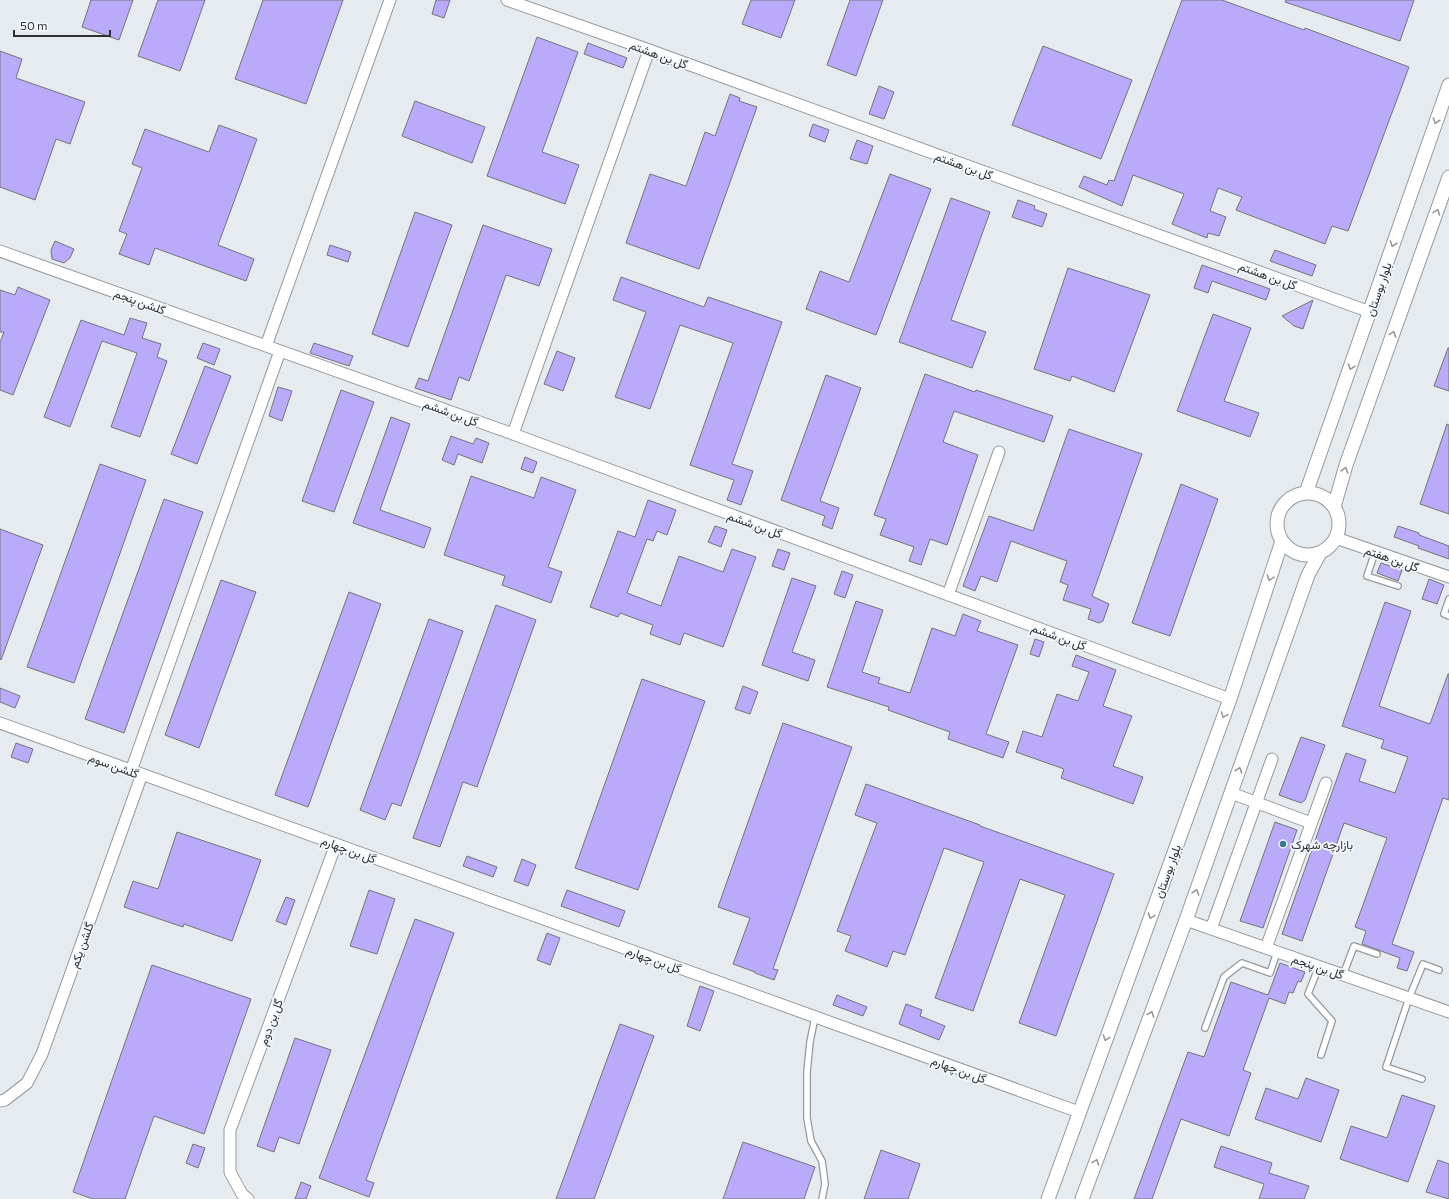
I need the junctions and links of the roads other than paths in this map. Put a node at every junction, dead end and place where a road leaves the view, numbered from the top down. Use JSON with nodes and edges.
{"nodes":[{"id":1,"x":390,"y":0,"type":"edge"},
{"id":2,"x":507,"y":0,"type":"edge"},
{"id":3,"x":649,"y":50,"type":"junction"},
{"id":4,"x":1449,"y":84,"type":"edge"},
{"id":5,"x":1449,"y":177,"type":"edge"},
{"id":6,"x":0,"y":251,"type":"edge"},
{"id":7,"x":1370,"y":312,"type":"junction"},
{"id":8,"x":266,"y":346,"type":"junction"},
{"id":9,"x":280,"y":351,"type":"junction"},
{"id":10,"x":513,"y":434,"type":"junction"},
{"id":11,"x":999,"y":452,"type":"dead end"},
{"id":12,"x":1306,"y":493,"type":"junction"},
{"id":13,"x":1334,"y":507,"type":"junction"},
{"id":14,"x":1336,"y":538,"type":"junction"},
{"id":15,"x":1282,"y":541,"type":"junction"},
{"id":16,"x":1375,"y":552,"type":"junction"},
{"id":17,"x":1320,"y":553,"type":"junction"},
{"id":18,"x":1449,"y":577,"type":"edge"},
{"id":19,"x":1398,"y":586,"type":"dead end"},
{"id":20,"x":948,"y":595,"type":"junction"},
{"id":21,"x":1449,"y":599,"type":"edge"},
{"id":22,"x":1449,"y":616,"type":"edge"},
{"id":23,"x":1230,"y":699,"type":"junction"},
{"id":24,"x":0,"y":723,"type":"edge"},
{"id":25,"x":1272,"y":759,"type":"dead end"},
{"id":26,"x":137,"y":772,"type":"junction"},
{"id":27,"x":1326,"y":783,"type":"dead end"},
{"id":28,"x":1231,"y":793,"type":"junction"},
{"id":29,"x":1256,"y":802,"type":"junction"},
{"id":30,"x":229,"y":805,"type":"joint"},
{"id":31,"x":1311,"y":823,"type":"junction"},
{"id":32,"x":336,"y":844,"type":"junction"},
{"id":33,"x":1186,"y":920,"type":"junction"},
{"id":34,"x":1211,"y":929,"type":"junction"},
{"id":35,"x":1266,"y":948,"type":"junction"},
{"id":36,"x":1277,"y":952,"type":"junction"},
{"id":37,"x":1377,"y":954,"type":"dead end"},
{"id":38,"x":1319,"y":966,"type":"junction"},
{"id":39,"x":1439,"y":970,"type":"dead end"},
{"id":40,"x":1343,"y":975,"type":"junction"},
{"id":41,"x":1409,"y":998,"type":"junction"},
{"id":42,"x":1449,"y":1012,"type":"edge"},
{"id":43,"x":815,"y":1017,"type":"junction"},
{"id":44,"x":1205,"y":1028,"type":"dead end"},
{"id":45,"x":1321,"y":1055,"type":"dead end"},
{"id":46,"x":1422,"y":1079,"type":"dead end"},
{"id":47,"x":0,"y":1101,"type":"edge"},
{"id":48,"x":1079,"y":1112,"type":"junction"},
{"id":49,"x":248,"y":1199,"type":"edge"},
{"id":50,"x":822,"y":1199,"type":"edge"},
{"id":51,"x":1048,"y":1199,"type":"edge"},
{"id":52,"x":1082,"y":1199,"type":"edge"}],
"edges":[{"from":1,"to":8,"type":"street"},
{"from":2,"to":3,"type":"street","name":"گل بن هشتم"},
{"from":3,"to":7,"type":"street","name":"گل بن هشتم"},
{"from":3,"to":10,"type":"street"},
{"from":4,"to":7,"type":"street","name":"بلوار بوستان","one_way":true},
{"from":13,"to":5,"type":"street","one_way":true},
{"from":6,"to":8,"type":"street","name":"گلشن پنجم"},
{"from":7,"to":12,"type":"street","name":"بلوار بوستان","one_way":true},
{"from":8,"to":9,"type":"street","name":"گلشن پنجم"},
{"from":9,"to":10,"type":"street","name":"گل بن ششم"},
{"from":9,"to":26,"type":"street","name":"گلشن یکم"},
{"from":10,"to":20,"type":"street","name":"گل بن ششم"},
{"from":11,"to":20,"type":"street"},
{"from":12,"to":13,"type":"street"},
{"from":12,"to":15,"type":"street"},
{"from":13,"to":14,"type":"street"},
{"from":14,"to":16,"type":"street","name":"گل بن هفتم"},
{"from":14,"to":17,"type":"street"},
{"from":15,"to":17,"type":"street"},
{"from":15,"to":23,"type":"street","name":"بلوار بوستان","one_way":true},
{"from":16,"to":18,"type":"street","name":"گل بن هفتم"},
{"from":16,"to":19,"type":"lane"},
{"from":28,"to":17,"type":"street","one_way":true},
{"from":20,"to":23,"type":"street","name":"گل بن ششم"},
{"from":21,"to":22,"type":"lane"},
{"from":23,"to":48,"type":"street","name":"بلوار بوستان","one_way":true},
{"from":24,"to":26,"type":"street","name":"گلشن سوم"},
{"from":25,"to":29,"type":"street"},
{"from":26,"to":30,"type":"street","name":"گلشن سوم"},
{"from":26,"to":47,"type":"street","name":"گلشن یکم"},
{"from":27,"to":31,"type":"street"},
{"from":28,"to":29,"type":"street"},
{"from":33,"to":28,"type":"street","one_way":true},
{"from":29,"to":31,"type":"street"},
{"from":29,"to":34,"type":"street"},
{"from":30,"to":32,"type":"street","name":"گل بن چهارم"},
{"from":31,"to":35,"type":"street"},
{"from":32,"to":43,"type":"street","name":"گل بن چهارم"},
{"from":32,"to":49,"type":"street","name":"گل بن دوم"},
{"from":33,"to":34,"type":"street","name":"گل بن پنجم"},
{"from":52,"to":33,"type":"street","one_way":true},
{"from":34,"to":35,"type":"street","name":"گل بن پنجم"},
{"from":35,"to":36,"type":"street","name":"گل بن پنجم"},
{"from":36,"to":38,"type":"street","name":"گل بن پنجم"},
{"from":36,"to":44,"type":"lane"},
{"from":37,"to":40,"type":"lane"},
{"from":38,"to":40,"type":"street","name":"گل بن پنجم"},
{"from":38,"to":45,"type":"lane"},
{"from":39,"to":41,"type":"lane"},
{"from":40,"to":41,"type":"street","name":"گل بن پنجم"},
{"from":41,"to":42,"type":"street","name":"گل بن پنجم"},
{"from":41,"to":46,"type":"lane"},
{"from":43,"to":48,"type":"street","name":"گل بن چهارم"},
{"from":43,"to":50,"type":"lane"},
{"from":48,"to":51,"type":"street","name":"بلوار بوستان"}]}
